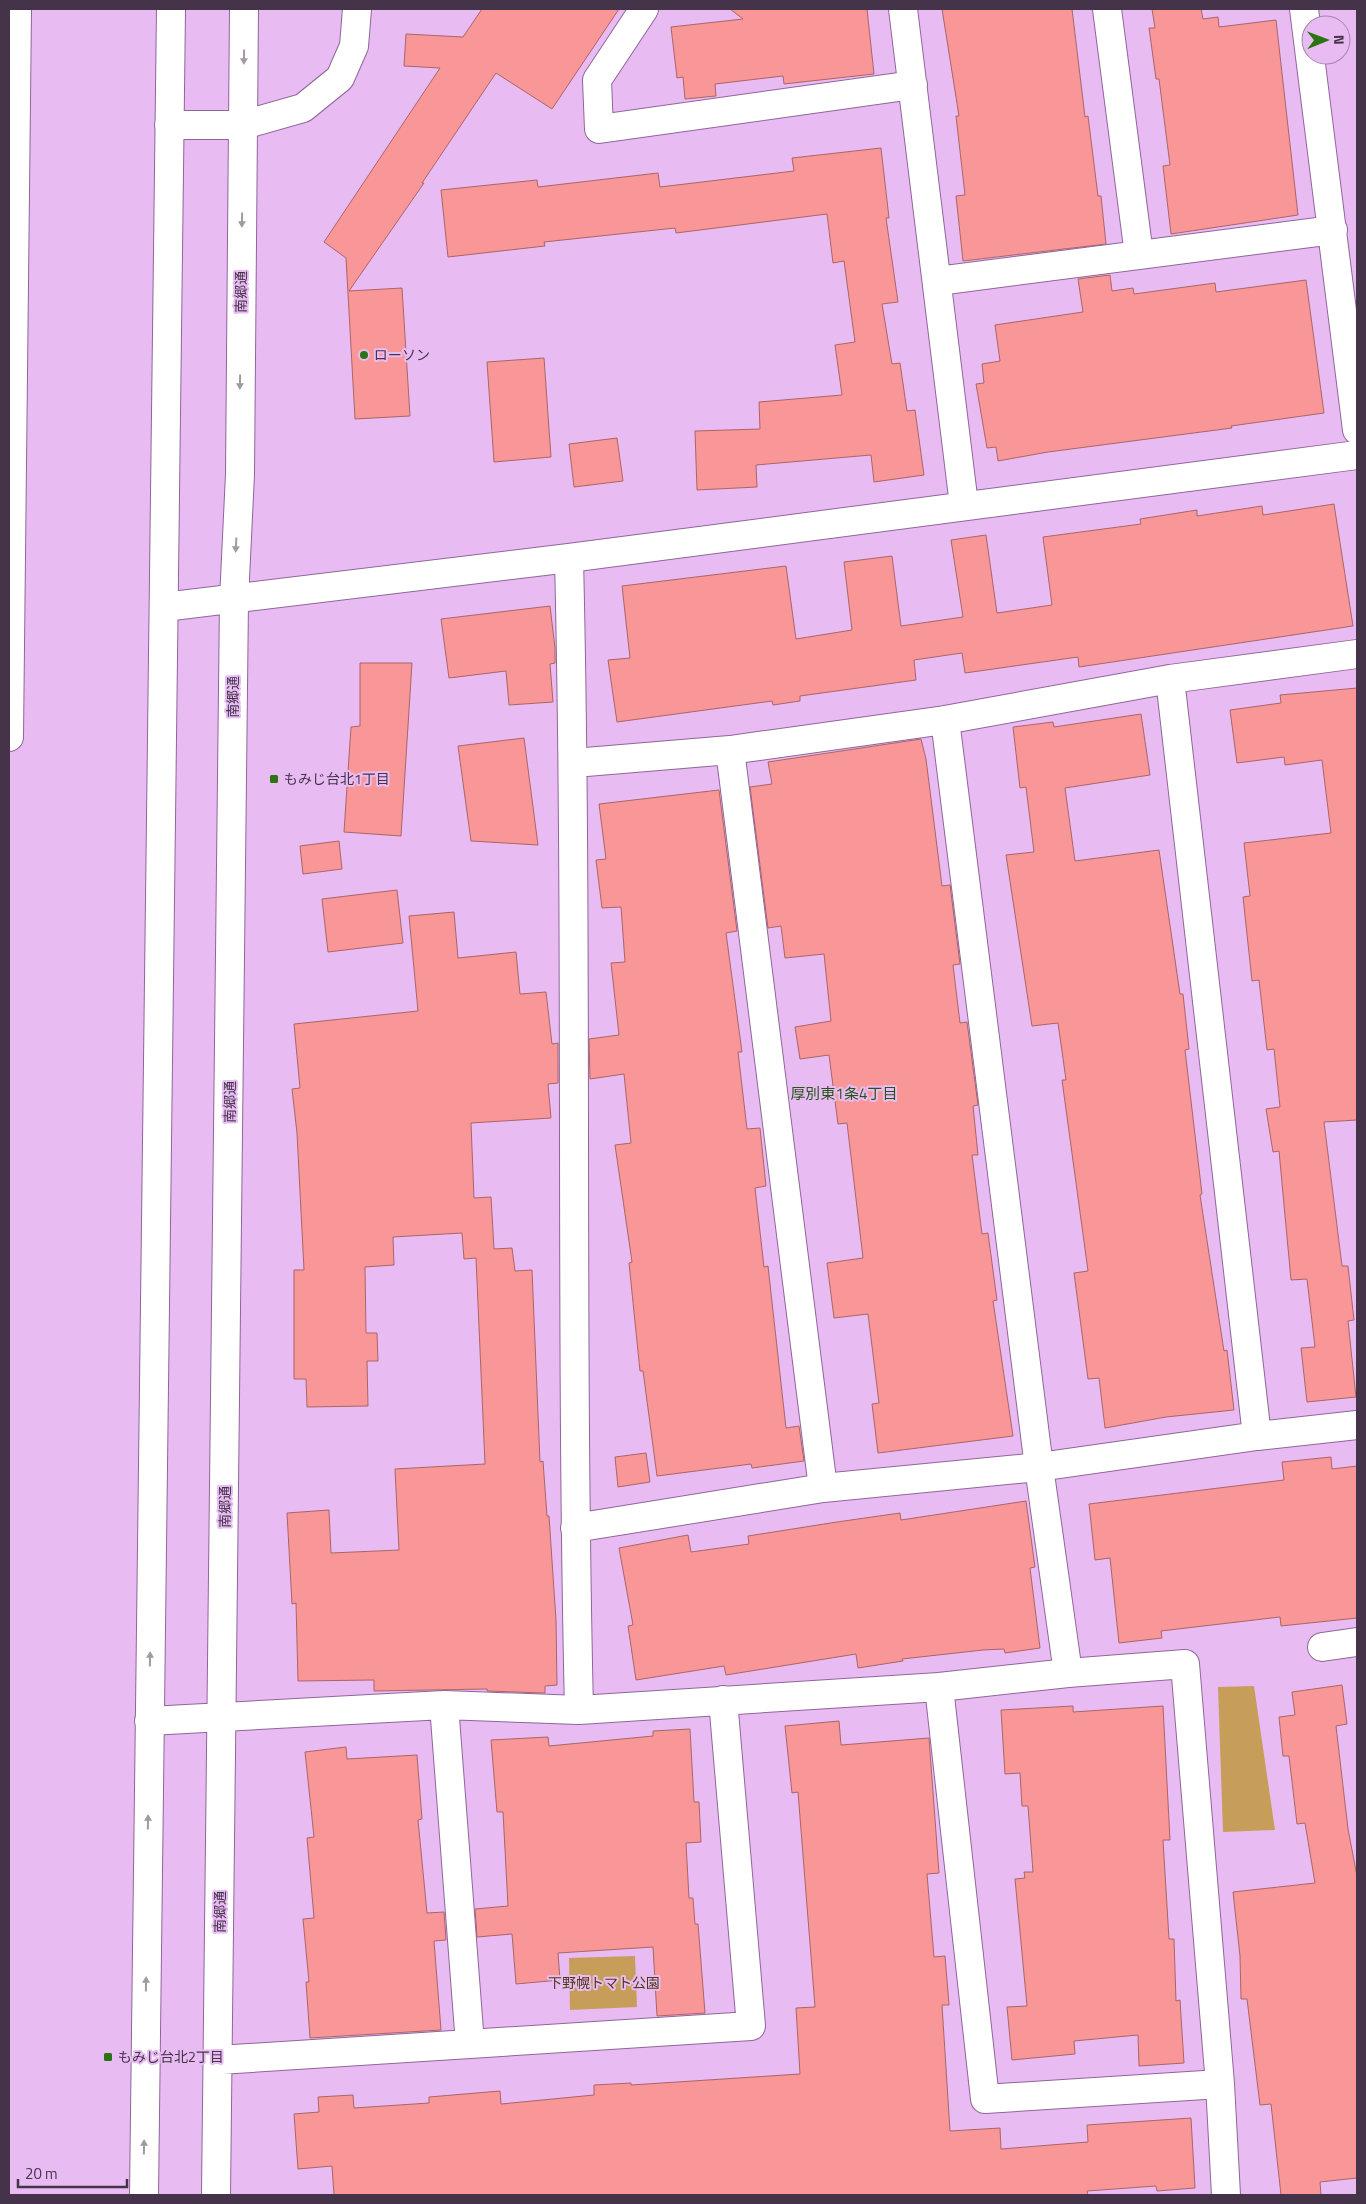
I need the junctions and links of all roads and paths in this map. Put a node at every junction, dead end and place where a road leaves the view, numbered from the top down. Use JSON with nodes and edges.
{"nodes":[{"id":1,"x":17,"y":9,"type":"edge"},
{"id":2,"x":171,"y":9,"type":"edge"},
{"id":3,"x":244,"y":9,"type":"edge"},
{"id":4,"x":357,"y":9,"type":"edge"},
{"id":5,"x":644,"y":9,"type":"edge"},
{"id":6,"x":903,"y":9,"type":"edge"},
{"id":7,"x":1107,"y":9,"type":"edge"},
{"id":8,"x":1304,"y":9,"type":"edge"},
{"id":9,"x":913,"y":85,"type":"junction"},
{"id":10,"x":169,"y":125,"type":"junction"},
{"id":11,"x":243,"y":125,"type":"junction"},
{"id":12,"x":12,"y":207,"type":"edge"},
{"id":13,"x":1333,"y":230,"type":"junction"},
{"id":14,"x":1139,"y":255,"type":"junction"},
{"id":15,"x":938,"y":281,"type":"junction"},
{"id":16,"x":1357,"y":430,"type":"edge"},
{"id":17,"x":1357,"y":455,"type":"edge"},
{"id":18,"x":10,"y":463,"type":"edge"},
{"id":19,"x":964,"y":505,"type":"junction"},
{"id":20,"x":569,"y":558,"type":"junction"},
{"id":21,"x":234,"y":600,"type":"junction"},
{"id":22,"x":164,"y":607,"type":"junction"},
{"id":23,"x":1357,"y":654,"type":"edge"},
{"id":24,"x":1170,"y":679,"type":"junction"},
{"id":25,"x":945,"y":720,"type":"junction"},
{"id":26,"x":9,"y":737,"type":"edge"},
{"id":27,"x":730,"y":750,"type":"junction"},
{"id":28,"x":574,"y":763,"type":"junction"},
{"id":29,"x":1357,"y":1425,"type":"edge"},
{"id":30,"x":1257,"y":1436,"type":"junction"},
{"id":31,"x":1039,"y":1467,"type":"junction"},
{"id":32,"x":823,"y":1488,"type":"junction"},
{"id":33,"x":575,"y":1528,"type":"junction"},
{"id":34,"x":1357,"y":1642,"type":"edge"},
{"id":35,"x":1322,"y":1647,"type":"dead end"},
{"id":36,"x":1068,"y":1673,"type":"junction"},
{"id":37,"x":939,"y":1687,"type":"junction"},
{"id":38,"x":723,"y":1700,"type":"junction"},
{"id":39,"x":444,"y":1705,"type":"junction"},
{"id":40,"x":579,"y":1710,"type":"junction"},
{"id":41,"x":222,"y":1718,"type":"junction"},
{"id":42,"x":149,"y":1721,"type":"junction"},
{"id":43,"x":470,"y":2044,"type":"junction"},
{"id":44,"x":219,"y":2060,"type":"junction"},
{"id":45,"x":1220,"y":2084,"type":"junction"},
{"id":46,"x":144,"y":2195,"type":"edge"},
{"id":47,"x":216,"y":2195,"type":"edge"},
{"id":48,"x":1226,"y":2195,"type":"edge"}],
"edges":[{"from":1,"to":12,"type":"street"},
{"from":2,"to":10,"type":"street"},
{"from":3,"to":11,"type":"street","name":"南郷通","one_way":true},
{"from":4,"to":11,"type":"street"},
{"from":5,"to":9,"type":"street"},
{"from":6,"to":9,"type":"street"},
{"from":7,"to":14,"type":"street"},
{"from":8,"to":13,"type":"street"},
{"from":9,"to":15,"type":"street"},
{"from":10,"to":11,"type":"street"},
{"from":10,"to":22,"type":"street"},
{"from":11,"to":21,"type":"street","name":"南郷通","one_way":true},
{"from":12,"to":18,"type":"street"},
{"from":13,"to":14,"type":"street"},
{"from":13,"to":16,"type":"street"},
{"from":14,"to":15,"type":"street"},
{"from":15,"to":19,"type":"street"},
{"from":17,"to":19,"type":"street"},
{"from":18,"to":26,"type":"street"},
{"from":19,"to":20,"type":"street"},
{"from":20,"to":21,"type":"street"},
{"from":20,"to":28,"type":"street"},
{"from":21,"to":22,"type":"street"},
{"from":21,"to":41,"type":"street","name":"南郷通"},
{"from":42,"to":22,"type":"street","one_way":true},
{"from":23,"to":24,"type":"street"},
{"from":24,"to":25,"type":"street"},
{"from":24,"to":30,"type":"street"},
{"from":25,"to":27,"type":"street"},
{"from":25,"to":31,"type":"street"},
{"from":27,"to":28,"type":"street"},
{"from":27,"to":32,"type":"street"},
{"from":28,"to":33,"type":"street"},
{"from":29,"to":30,"type":"street"},
{"from":30,"to":31,"type":"street"},
{"from":31,"to":32,"type":"street"},
{"from":31,"to":36,"type":"street"},
{"from":32,"to":33,"type":"street"},
{"from":33,"to":40,"type":"street"},
{"from":34,"to":35,"type":"street"},
{"from":36,"to":37,"type":"street"},
{"from":36,"to":45,"type":"street"},
{"from":37,"to":38,"type":"street"},
{"from":37,"to":45,"type":"street"},
{"from":38,"to":40,"type":"street"},
{"from":38,"to":43,"type":"street"},
{"from":39,"to":40,"type":"street"},
{"from":39,"to":41,"type":"street"},
{"from":39,"to":43,"type":"street"},
{"from":41,"to":42,"type":"street"},
{"from":41,"to":44,"type":"street","name":"南郷通"},
{"from":46,"to":42,"type":"street","one_way":true},
{"from":43,"to":44,"type":"street"},
{"from":44,"to":47,"type":"street","name":"南郷通"},
{"from":45,"to":48,"type":"street"}]}
